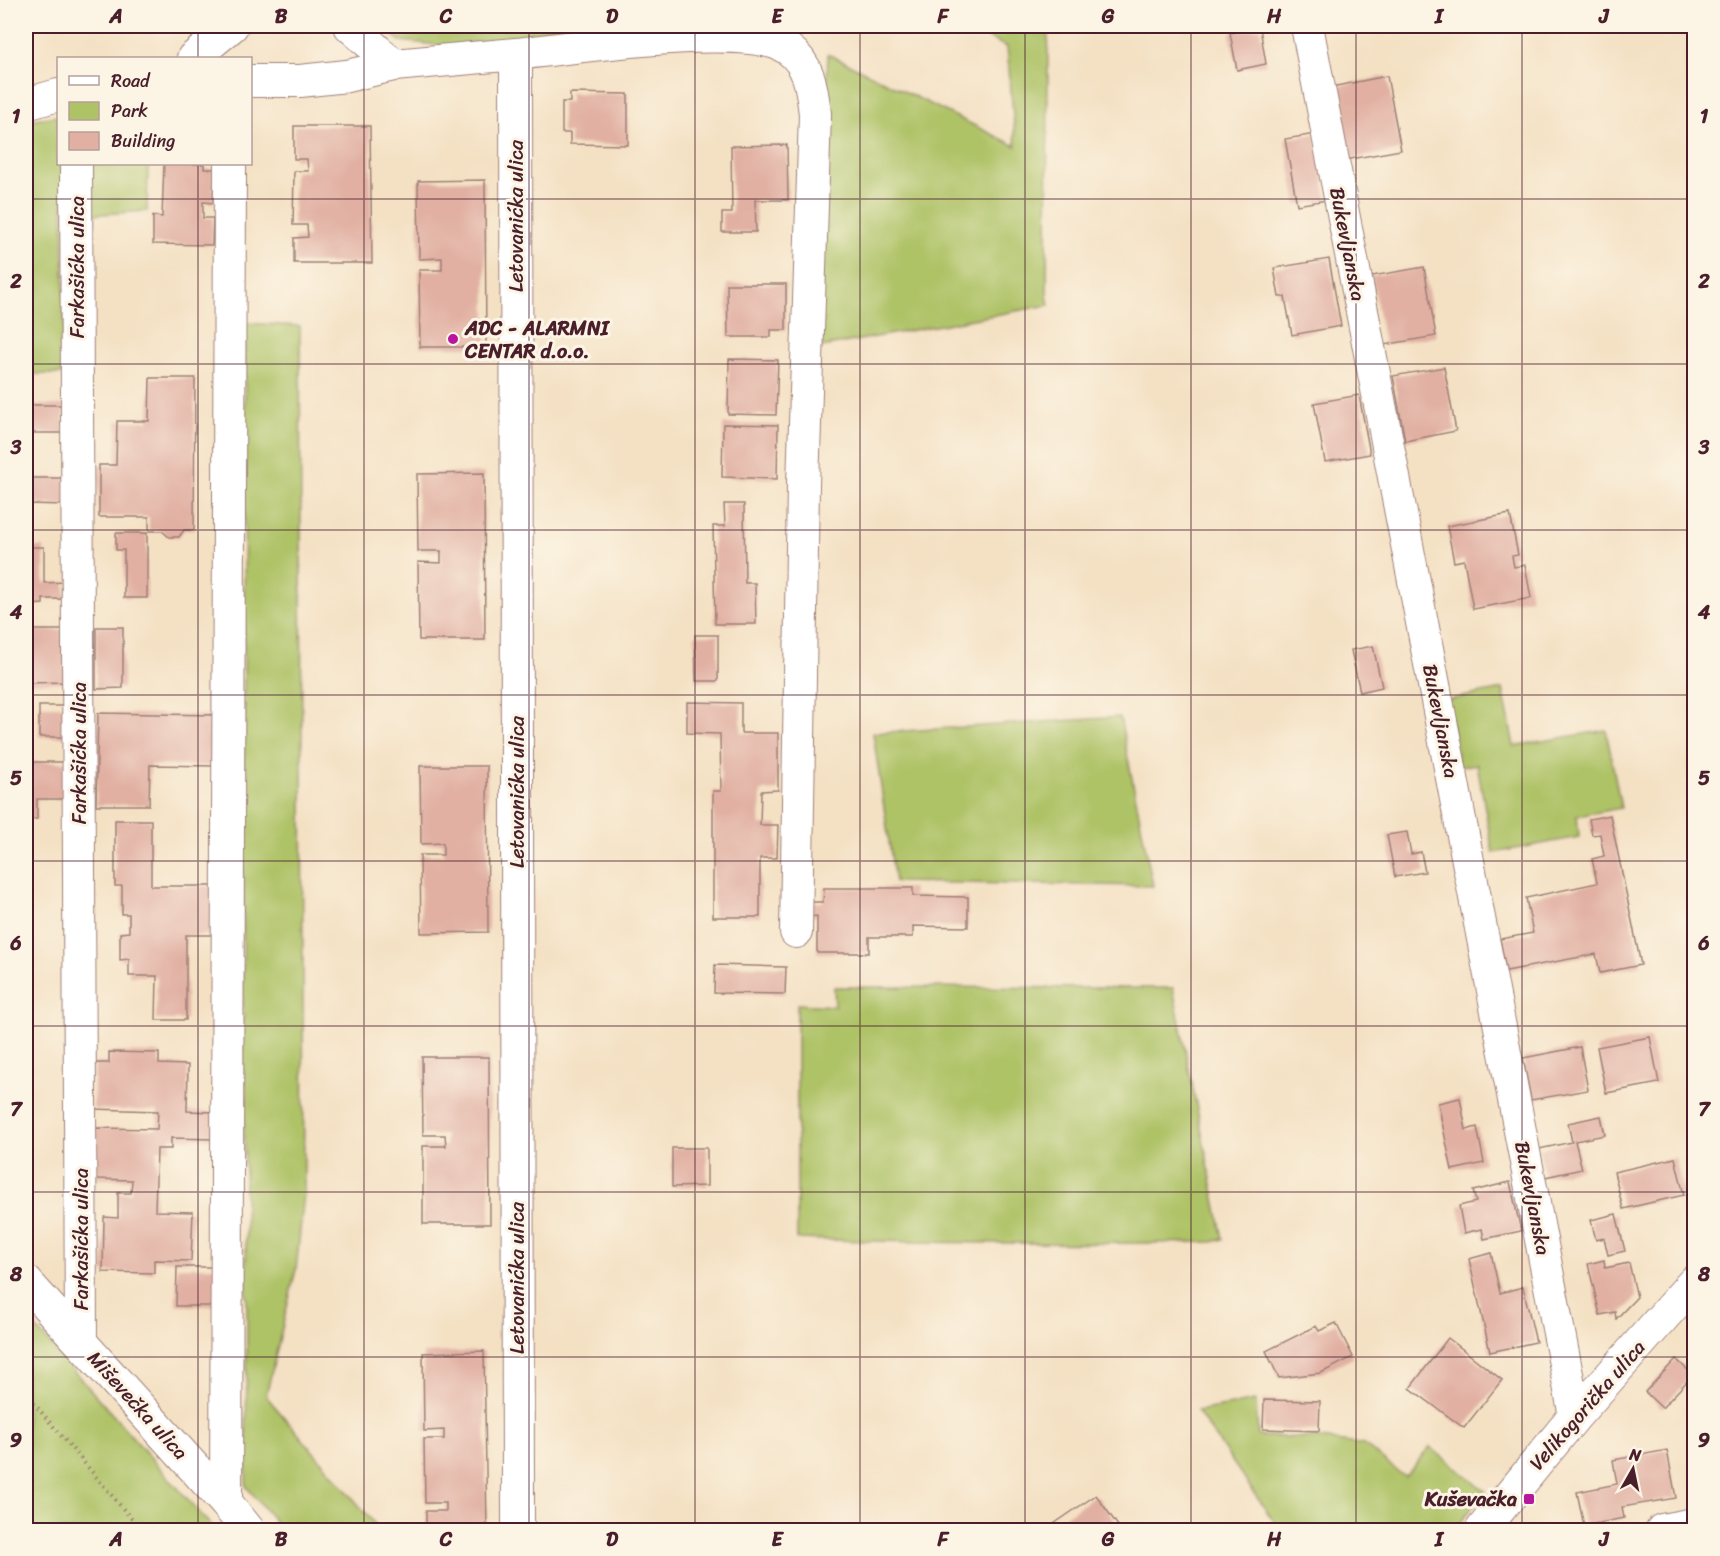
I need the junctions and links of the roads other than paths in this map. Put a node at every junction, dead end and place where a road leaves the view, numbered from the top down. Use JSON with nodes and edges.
{"nodes":[{"id":1,"x":232,"y":26,"type":"edge"},
{"id":2,"x":350,"y":26,"type":"edge"},
{"id":3,"x":1307,"y":26,"type":"edge"},
{"id":4,"x":516,"y":54,"type":"junction"},
{"id":5,"x":194,"y":57,"type":"edge"},
{"id":6,"x":394,"y":64,"type":"junction"},
{"id":7,"x":252,"y":81,"type":"edge"},
{"id":8,"x":57,"y":95,"type":"edge"},
{"id":9,"x":26,"y":104,"type":"edge"},
{"id":10,"x":76,"y":165,"type":"edge"},
{"id":11,"x":230,"y":165,"type":"edge"},
{"id":12,"x":796,"y":932,"type":"dead end"},
{"id":13,"x":26,"y":1282,"type":"edge"},
{"id":14,"x":1695,"y":1282,"type":"edge"},
{"id":15,"x":81,"y":1343,"type":"junction"},
{"id":16,"x":1575,"y":1416,"type":"junction"},
{"id":17,"x":226,"y":1503,"type":"junction"},
{"id":18,"x":1695,"y":1524,"type":"edge"},
{"id":19,"x":248,"y":1530,"type":"edge"},
{"id":20,"x":518,"y":1530,"type":"edge"},
{"id":21,"x":1482,"y":1530,"type":"edge"},
{"id":22,"x":1662,"y":1530,"type":"edge"}],
"edges":[{"from":1,"to":5,"type":"street"},
{"from":2,"to":6,"type":"street"},
{"from":3,"to":16,"type":"street","name":"Bukevljanska"},
{"from":4,"to":6,"type":"street"},
{"from":4,"to":12,"type":"street"},
{"from":4,"to":20,"type":"street","name":"Letovanićka ulica"},
{"from":6,"to":7,"type":"street"},
{"from":8,"to":9,"type":"street"},
{"from":10,"to":15,"type":"street","name":"Farkašićka ulica"},
{"from":11,"to":17,"type":"street"},
{"from":13,"to":15,"type":"street","name":"Miševečka ulica"},
{"from":14,"to":16,"type":"street","name":"Velikogorička ulica"},
{"from":15,"to":17,"type":"street","name":"Miševečka ulica"},
{"from":16,"to":21,"type":"street","name":"Velikogorička ulica"},
{"from":17,"to":19,"type":"street","name":"Miševečka ulica"},
{"from":18,"to":22,"type":"street"}]}
